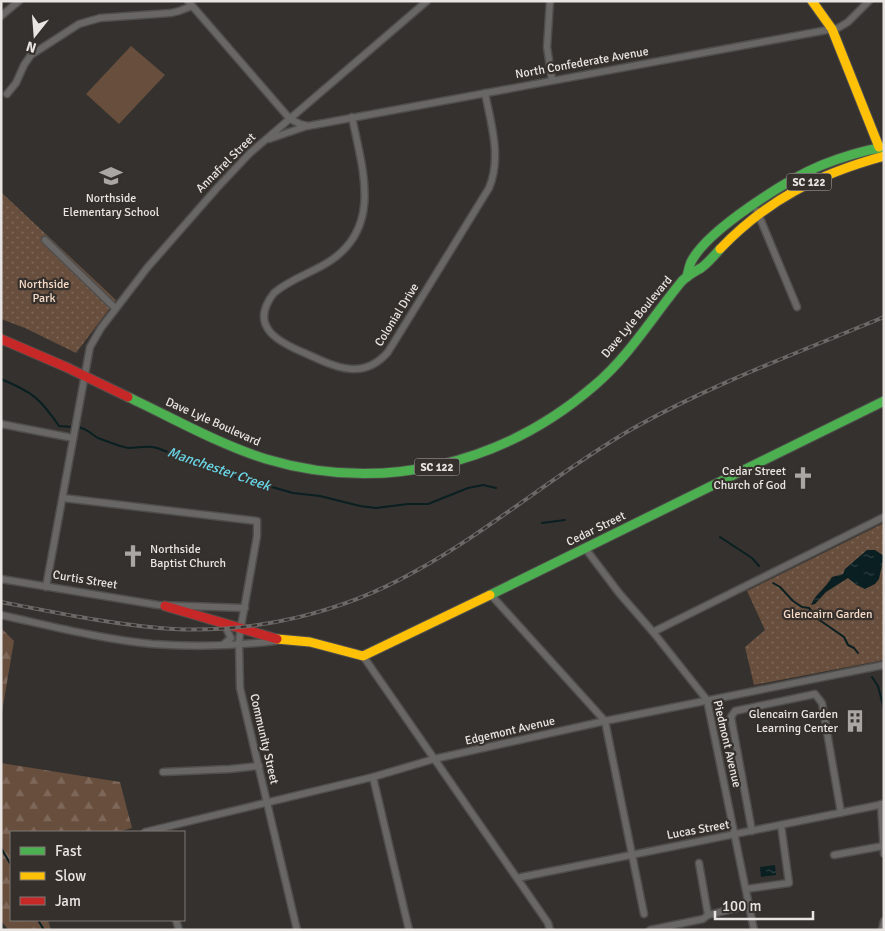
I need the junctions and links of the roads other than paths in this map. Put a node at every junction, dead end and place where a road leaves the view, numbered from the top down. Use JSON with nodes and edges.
{"nodes":[{"id":1,"x":20,"y":1,"type":"edge"},
{"id":2,"x":427,"y":1,"type":"edge"},
{"id":3,"x":550,"y":1,"type":"edge"},
{"id":4,"x":812,"y":1,"type":"edge"},
{"id":5,"x":869,"y":1,"type":"edge"},
{"id":6,"x":190,"y":4,"type":"edge"},
{"id":7,"x":1,"y":16,"type":"edge"},
{"id":8,"x":832,"y":29,"type":"junction"},
{"id":9,"x":552,"y":80,"type":"junction"},
{"id":10,"x":484,"y":93,"type":"junction"},
{"id":11,"x":7,"y":94,"type":"dead end"},
{"id":12,"x":352,"y":117,"type":"junction"},
{"id":13,"x":290,"y":119,"type":"junction"},
{"id":14,"x":308,"y":126,"type":"junction"},
{"id":15,"x":265,"y":140,"type":"junction"},
{"id":16,"x":881,"y":147,"type":"edge"},
{"id":17,"x":883,"y":158,"type":"edge"},
{"id":18,"x":754,"y":204,"type":"junction"},
{"id":19,"x":759,"y":214,"type":"junction"},
{"id":20,"x":45,"y":240,"type":"dead end"},
{"id":21,"x":686,"y":277,"type":"junction"},
{"id":22,"x":797,"y":307,"type":"dead end"},
{"id":23,"x":115,"y":308,"type":"junction"},
{"id":24,"x":1,"y":339,"type":"edge"},
{"id":25,"x":84,"y":376,"type":"junction"},
{"id":26,"x":883,"y":403,"type":"edge"},
{"id":27,"x":1,"y":424,"type":"edge"},
{"id":28,"x":72,"y":438,"type":"junction"},
{"id":29,"x":63,"y":498,"type":"junction"},
{"id":30,"x":884,"y":517,"type":"edge"},
{"id":31,"x":585,"y":548,"type":"junction"},
{"id":32,"x":1,"y":579,"type":"edge"},
{"id":33,"x":46,"y":586,"type":"junction"},
{"id":34,"x":491,"y":595,"type":"junction"},
{"id":35,"x":165,"y":606,"type":"junction"},
{"id":36,"x":245,"y":608,"type":"junction"},
{"id":37,"x":1,"y":615,"type":"edge"},
{"id":38,"x":225,"y":624,"type":"junction"},
{"id":39,"x":241,"y":630,"type":"junction"},
{"id":40,"x":653,"y":632,"type":"junction"},
{"id":41,"x":259,"y":635,"type":"junction"},
{"id":42,"x":284,"y":640,"type":"junction"},
{"id":43,"x":224,"y":644,"type":"junction"},
{"id":44,"x":239,"y":644,"type":"junction"},
{"id":45,"x":363,"y":656,"type":"junction"},
{"id":46,"x":884,"y":664,"type":"edge"},
{"id":47,"x":707,"y":700,"type":"junction"},
{"id":48,"x":605,"y":720,"type":"junction"},
{"id":49,"x":434,"y":759,"type":"junction"},
{"id":50,"x":259,"y":766,"type":"junction"},
{"id":51,"x":163,"y":772,"type":"dead end"},
{"id":52,"x":372,"y":777,"type":"junction"},
{"id":53,"x":268,"y":802,"type":"junction"},
{"id":54,"x":882,"y":804,"type":"edge"},
{"id":55,"x":841,"y":813,"type":"junction"},
{"id":56,"x":781,"y":825,"type":"junction"},
{"id":57,"x":149,"y":831,"type":"edge"},
{"id":58,"x":752,"y":831,"type":"junction"},
{"id":59,"x":735,"y":834,"type":"junction"},
{"id":60,"x":882,"y":846,"type":"edge"},
{"id":61,"x":632,"y":854,"type":"junction"},
{"id":62,"x":884,"y":854,"type":"edge"},
{"id":63,"x":834,"y":855,"type":"dead end"},
{"id":64,"x":699,"y":863,"type":"dead end"},
{"id":65,"x":517,"y":878,"type":"junction"},
{"id":66,"x":747,"y":892,"type":"junction"},
{"id":67,"x":750,"y":906,"type":"junction"},
{"id":68,"x":644,"y":914,"type":"dead end"},
{"id":69,"x":708,"y":915,"type":"junction"},
{"id":70,"x":884,"y":921,"type":"edge"},
{"id":71,"x":674,"y":927,"type":"edge"},
{"id":72,"x":297,"y":930,"type":"edge"},
{"id":73,"x":409,"y":930,"type":"edge"},
{"id":74,"x":550,"y":930,"type":"edge"},
{"id":75,"x":650,"y":930,"type":"edge"},
{"id":76,"x":754,"y":930,"type":"edge"},
{"id":77,"x":882,"y":930,"type":"edge"}],
"edges":[{"from":1,"to":7,"type":"street"},
{"from":2,"to":13,"type":"street","name":"Annafrel Street"},
{"from":3,"to":9,"type":"street"},
{"from":4,"to":8,"type":"main road"},
{"from":5,"to":8,"type":"street","name":"North Confederate Avenue"},
{"from":6,"to":11,"type":"street"},
{"from":6,"to":13,"type":"street"},
{"from":8,"to":9,"type":"street","name":"North Confederate Avenue"},
{"from":8,"to":16,"type":"main road"},
{"from":9,"to":10,"type":"street","name":"North Confederate Avenue"},
{"from":10,"to":12,"type":"street","name":"North Confederate Avenue"},
{"from":10,"to":12,"type":"street","name":"Colonial Drive"},
{"from":12,"to":14,"type":"street","name":"North Confederate Avenue"},
{"from":13,"to":14,"type":"street"},
{"from":13,"to":15,"type":"street","name":"Annafrel Street"},
{"from":14,"to":15,"type":"street","name":"North Confederate Avenue"},
{"from":15,"to":23,"type":"street","name":"Annafrel Street"},
{"from":16,"to":17,"type":"street"},
{"from":16,"to":18,"type":"main road","name":"Dave Lyle Boulevard","number":"SC 122"},
{"from":17,"to":19,"type":"main road","name":"Dave Lyle Boulevard","number":"SC 122"},
{"from":18,"to":19,"type":"street"},
{"from":18,"to":21,"type":"main road","name":"Dave Lyle Boulevard","number":"SC 122"},
{"from":19,"to":21,"type":"main road","name":"Dave Lyle Boulevard","number":"SC 122"},
{"from":19,"to":22,"type":"street"},
{"from":20,"to":23,"type":"street"},
{"from":21,"to":25,"type":"main road","name":"Dave Lyle Boulevard","number":"SC 122"},
{"from":23,"to":25,"type":"street","name":"Annafrel Street"},
{"from":24,"to":25,"type":"main road","name":"Dave Lyle Boulevard","number":"SC 122"},
{"from":25,"to":28,"type":"street","name":"Annafrel Street"},
{"from":26,"to":31,"type":"main road","name":"Cedar Street"},
{"from":27,"to":28,"type":"street"},
{"from":28,"to":29,"type":"street","name":"Annafrel Street"},
{"from":29,"to":33,"type":"street","name":"Annafrel Street"},
{"from":29,"to":36,"type":"street","name":"Community Street"},
{"from":30,"to":40,"type":"street"},
{"from":31,"to":34,"type":"main road","name":"Cedar Street"},
{"from":31,"to":40,"type":"street","name":"Piedmont Avenue"},
{"from":32,"to":33,"type":"street","name":"Curtis Street"},
{"from":33,"to":35,"type":"street","name":"Curtis Street"},
{"from":34,"to":45,"type":"main road","name":"Cedar Street"},
{"from":34,"to":48,"type":"street"},
{"from":35,"to":36,"type":"street","name":"Curtis Street"},
{"from":35,"to":38,"type":"main road","name":"Curtis Street"},
{"from":36,"to":39,"type":"street","name":"Community Street"},
{"from":37,"to":43,"type":"street"},
{"from":38,"to":39,"type":"main road","name":"Curtis Street"},
{"from":38,"to":43,"type":"street"},
{"from":38,"to":44,"type":"street"},
{"from":39,"to":41,"type":"main road","name":"Curtis Street"},
{"from":39,"to":44,"type":"street","name":"Community Street"},
{"from":40,"to":47,"type":"street","name":"Piedmont Avenue"},
{"from":41,"to":42,"type":"main road","name":"Curtis Street"},
{"from":41,"to":44,"type":"street"},
{"from":42,"to":44,"type":"street"},
{"from":42,"to":45,"type":"main road","name":"Curtis Street"},
{"from":43,"to":44,"type":"street"},
{"from":44,"to":50,"type":"street","name":"Community Street"},
{"from":45,"to":49,"type":"street"},
{"from":46,"to":47,"type":"street","name":"Edgemont Avenue"},
{"from":47,"to":48,"type":"street","name":"Edgemont Avenue"},
{"from":47,"to":59,"type":"street","name":"Piedmont Avenue"},
{"from":48,"to":49,"type":"street","name":"Edgemont Avenue"},
{"from":48,"to":61,"type":"street"},
{"from":49,"to":52,"type":"street","name":"Edgemont Avenue"},
{"from":49,"to":65,"type":"street"},
{"from":50,"to":51,"type":"street"},
{"from":50,"to":53,"type":"street","name":"Community Street"},
{"from":52,"to":53,"type":"street","name":"Edgemont Avenue"},
{"from":52,"to":73,"type":"street"},
{"from":53,"to":57,"type":"street","name":"Edgemont Avenue"},
{"from":53,"to":72,"type":"street","name":"Community Street"},
{"from":54,"to":55,"type":"street","name":"Lucas Street"},
{"from":54,"to":60,"type":"street"},
{"from":55,"to":56,"type":"street","name":"Lucas Street"},
{"from":55,"to":58,"type":"street"},
{"from":56,"to":58,"type":"street","name":"Lucas Street"},
{"from":56,"to":66,"type":"street"},
{"from":58,"to":59,"type":"street","name":"Lucas Street"},
{"from":59,"to":61,"type":"street","name":"Lucas Street"},
{"from":59,"to":66,"type":"street","name":"Piedmont Avenue"},
{"from":60,"to":62,"type":"street"},
{"from":60,"to":63,"type":"street"},
{"from":61,"to":65,"type":"street","name":"Lucas Street"},
{"from":61,"to":68,"type":"street"},
{"from":64,"to":69,"type":"street"},
{"from":65,"to":74,"type":"street"},
{"from":66,"to":67,"type":"street","name":"Piedmont Avenue"},
{"from":67,"to":69,"type":"street"},
{"from":67,"to":76,"type":"street","name":"Piedmont Avenue"},
{"from":69,"to":71,"type":"street"},
{"from":70,"to":77,"type":"street"},
{"from":71,"to":75,"type":"street"}]}
